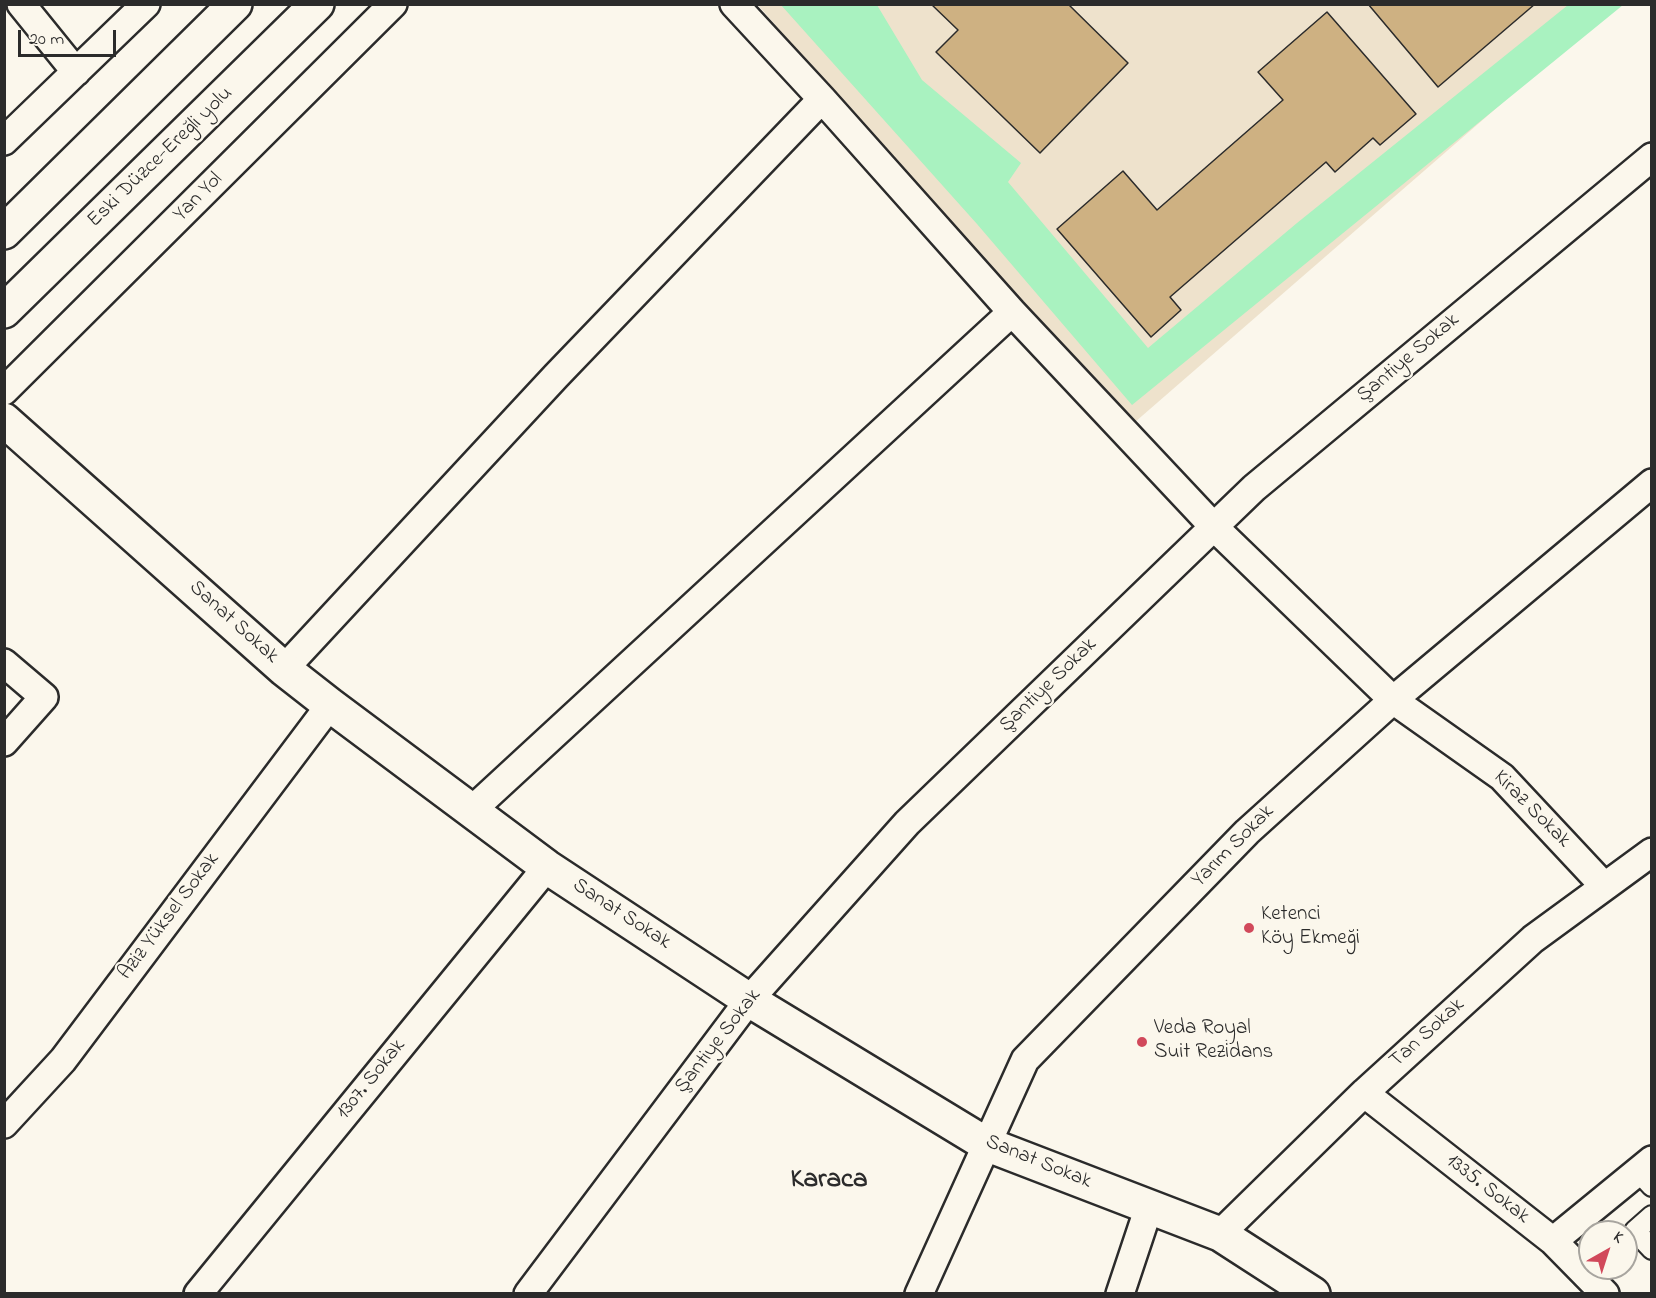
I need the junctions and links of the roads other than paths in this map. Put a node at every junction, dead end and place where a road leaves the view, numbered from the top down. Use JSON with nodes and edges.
{"nodes":[{"id":1,"x":146,"y":4,"type":"edge"},
{"id":2,"x":235,"y":4,"type":"edge"},
{"id":3,"x":317,"y":4,"type":"edge"},
{"id":4,"x":393,"y":4,"type":"edge"},
{"id":5,"x":734,"y":4,"type":"edge"},
{"id":6,"x":36,"y":10,"type":"edge"},
{"id":7,"x":76,"y":72,"type":"junction"},
{"id":8,"x":822,"y":99,"type":"junction"},
{"id":9,"x":4,"y":141,"type":"edge"},
{"id":10,"x":1652,"y":157,"type":"edge"},
{"id":11,"x":4,"y":232,"type":"edge"},
{"id":12,"x":4,"y":311,"type":"edge"},
{"id":13,"x":1012,"y":312,"type":"junction"},
{"id":14,"x":4,"y":391,"type":"edge"},
{"id":15,"x":4,"y":420,"type":"edge"},
{"id":16,"x":1652,"y":483,"type":"edge"},
{"id":17,"x":1214,"y":527,"type":"junction"},
{"id":18,"x":4,"y":663,"type":"edge"},
{"id":19,"x":284,"y":669,"type":"junction"},
{"id":20,"x":1393,"y":700,"type":"junction"},
{"id":21,"x":330,"y":705,"type":"junction"},
{"id":22,"x":4,"y":742,"type":"edge"},
{"id":23,"x":471,"y":811,"type":"junction"},
{"id":24,"x":1652,"y":852,"type":"edge"},
{"id":25,"x":547,"y":867,"type":"junction"},
{"id":26,"x":1604,"y":886,"type":"junction"},
{"id":27,"x":749,"y":1000,"type":"junction"},
{"id":28,"x":1364,"y":1093,"type":"junction"},
{"id":29,"x":4,"y":1124,"type":"edge"},
{"id":30,"x":986,"y":1144,"type":"junction"},
{"id":31,"x":1647,"y":1173,"type":"edge"},
{"id":32,"x":1149,"y":1207,"type":"junction"},
{"id":33,"x":1652,"y":1216,"type":"edge"},
{"id":34,"x":1220,"y":1234,"type":"junction"},
{"id":35,"x":1553,"y":1242,"type":"junction"},
{"id":36,"x":1652,"y":1250,"type":"edge"},
{"id":37,"x":198,"y":1293,"type":"edge"},
{"id":38,"x":528,"y":1293,"type":"edge"},
{"id":39,"x":919,"y":1293,"type":"edge"},
{"id":40,"x":1120,"y":1293,"type":"edge"},
{"id":41,"x":1313,"y":1293,"type":"edge"},
{"id":42,"x":1605,"y":1293,"type":"edge"}],
"edges":[{"from":1,"to":7,"type":"street"},
{"from":2,"to":11,"type":"street"},
{"from":3,"to":12,"type":"street","name":"Eski Düzce-Ereğli yolu"},
{"from":4,"to":14,"type":"street","name":"Yan Yol"},
{"from":5,"to":8,"type":"street","name":"Kiraz Sokak"},
{"from":6,"to":7,"type":"street"},
{"from":7,"to":9,"type":"street"},
{"from":8,"to":13,"type":"street","name":"Kiraz Sokak"},
{"from":8,"to":19,"type":"street"},
{"from":10,"to":17,"type":"street","name":"Şantiye Sokak"},
{"from":13,"to":17,"type":"street","name":"Kiraz Sokak"},
{"from":13,"to":23,"type":"street"},
{"from":15,"to":19,"type":"street","name":"Sanat Sokak"},
{"from":16,"to":20,"type":"street","name":"Yarım Sokak"},
{"from":17,"to":20,"type":"street","name":"Kiraz Sokak"},
{"from":17,"to":27,"type":"street","name":"Şantiye Sokak"},
{"from":18,"to":22,"type":"street"},
{"from":19,"to":21,"type":"street","name":"Sanat Sokak"},
{"from":20,"to":26,"type":"street","name":"Kiraz Sokak"},
{"from":20,"to":30,"type":"street","name":"Yarım Sokak"},
{"from":21,"to":23,"type":"street","name":"Sanat Sokak"},
{"from":21,"to":29,"type":"street","name":"Aziz Yüksel Sokak"},
{"from":23,"to":25,"type":"street","name":"Sanat Sokak"},
{"from":24,"to":26,"type":"street","name":"Tan Sokak"},
{"from":25,"to":27,"type":"street","name":"Sanat Sokak"},
{"from":25,"to":37,"type":"street","name":"1307. Sokak"},
{"from":26,"to":28,"type":"street","name":"Tan Sokak"},
{"from":27,"to":30,"type":"street","name":"Sanat Sokak"},
{"from":27,"to":38,"type":"street","name":"Şantiye Sokak"},
{"from":28,"to":34,"type":"street","name":"Tan Sokak"},
{"from":28,"to":35,"type":"street","name":"1335. Sokak"},
{"from":30,"to":32,"type":"street","name":"Sanat Sokak"},
{"from":30,"to":39,"type":"street","name":"Yarım Sokak"},
{"from":31,"to":35,"type":"street"},
{"from":32,"to":34,"type":"street","name":"Sanat Sokak"},
{"from":32,"to":40,"type":"street"},
{"from":33,"to":36,"type":"street"},
{"from":34,"to":41,"type":"street","name":"Sanat Sokak"},
{"from":35,"to":42,"type":"street","name":"1335. Sokak"}]}
